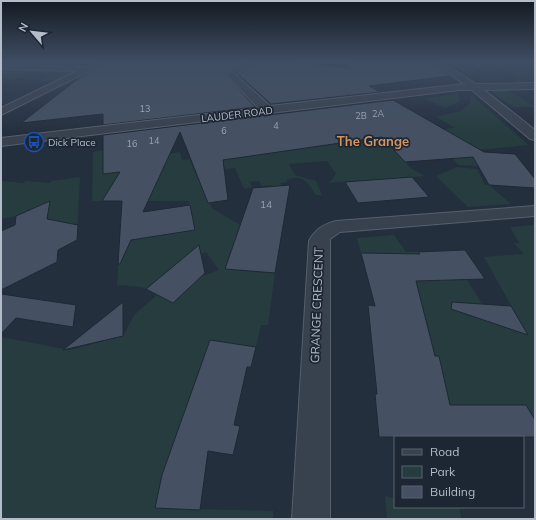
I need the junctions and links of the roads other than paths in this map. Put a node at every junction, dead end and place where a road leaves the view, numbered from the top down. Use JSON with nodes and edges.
{"nodes":[{"id":1,"x":56,"y":85,"type":"edge"},
{"id":2,"x":242,"y":85,"type":"edge"},
{"id":3,"x":472,"y":86,"type":"junction"},
{"id":4,"x":535,"y":86,"type":"edge"},
{"id":5,"x":267,"y":110,"type":"junction"},
{"id":6,"x":1,"y":112,"type":"edge"},
{"id":7,"x":535,"y":136,"type":"edge"},
{"id":8,"x":1,"y":142,"type":"edge"},
{"id":9,"x":535,"y":211,"type":"edge"},
{"id":10,"x":311,"y":519,"type":"edge"}],
"edges":[{"from":1,"to":6,"type":"street"},
{"from":2,"to":5,"type":"street"},
{"from":3,"to":4,"type":"street","name":"LAUDER ROAD"},
{"from":3,"to":5,"type":"street","name":"LAUDER ROAD"},
{"from":3,"to":7,"type":"street"},
{"from":5,"to":8,"type":"street","name":"LAUDER ROAD"},
{"from":9,"to":10,"type":"street","name":"GRANGE CRESCENT"}]}
